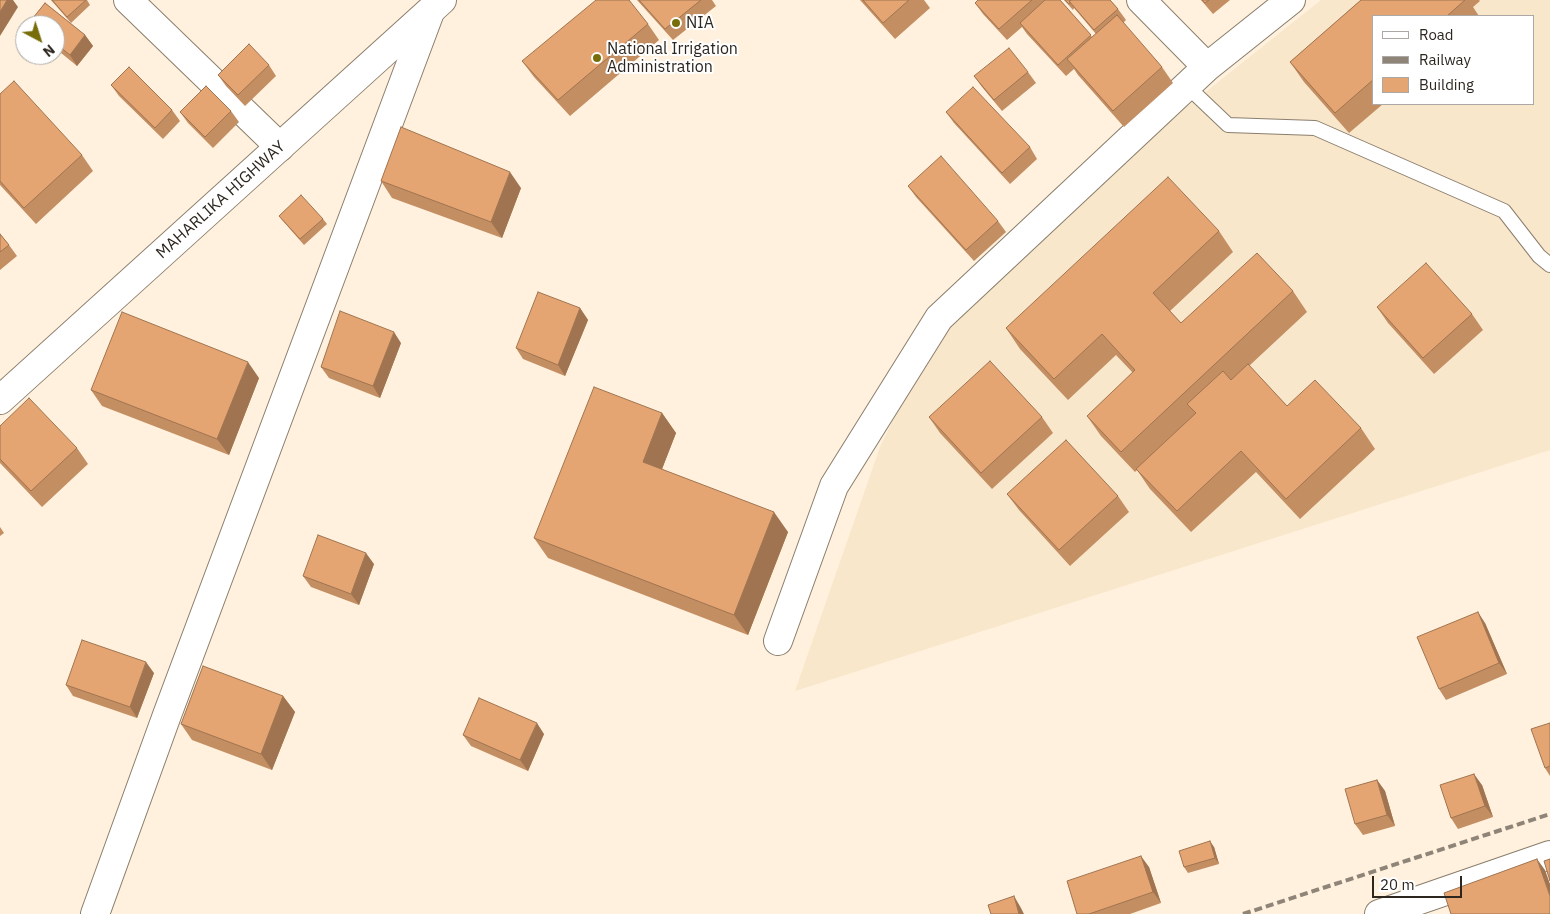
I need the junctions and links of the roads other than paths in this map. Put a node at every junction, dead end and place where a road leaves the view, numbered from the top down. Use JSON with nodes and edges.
{"nodes":[{"id":1,"x":128,"y":0,"type":"edge"},
{"id":2,"x":1141,"y":0,"type":"edge"},
{"id":3,"x":1291,"y":0,"type":"edge"},
{"id":4,"x":436,"y":6,"type":"edge"},
{"id":5,"x":1208,"y":67,"type":"junction"},
{"id":6,"x":1188,"y":87,"type":"junction"},
{"id":7,"x":280,"y":147,"type":"junction"},
{"id":8,"x":1550,"y":265,"type":"edge"},
{"id":9,"x":0,"y":400,"type":"edge"},
{"id":10,"x":778,"y":641,"type":"dead end"},
{"id":11,"x":1550,"y":855,"type":"edge"},
{"id":12,"x":95,"y":914,"type":"edge"},
{"id":13,"x":1379,"y":914,"type":"edge"}],
"edges":[{"from":1,"to":7,"type":"main road"},
{"from":2,"to":5,"type":"main road"},
{"from":3,"to":5,"type":"main road"},
{"from":4,"to":7,"type":"main road","name":"MAHARLIKA HIGHWAY"},
{"from":4,"to":12,"type":"main road"},
{"from":5,"to":6,"type":"main road"},
{"from":6,"to":8,"type":"lane"},
{"from":6,"to":10,"type":"main road"},
{"from":7,"to":9,"type":"main road","name":"MAHARLIKA HIGHWAY"},
{"from":11,"to":13,"type":"main road"}]}
